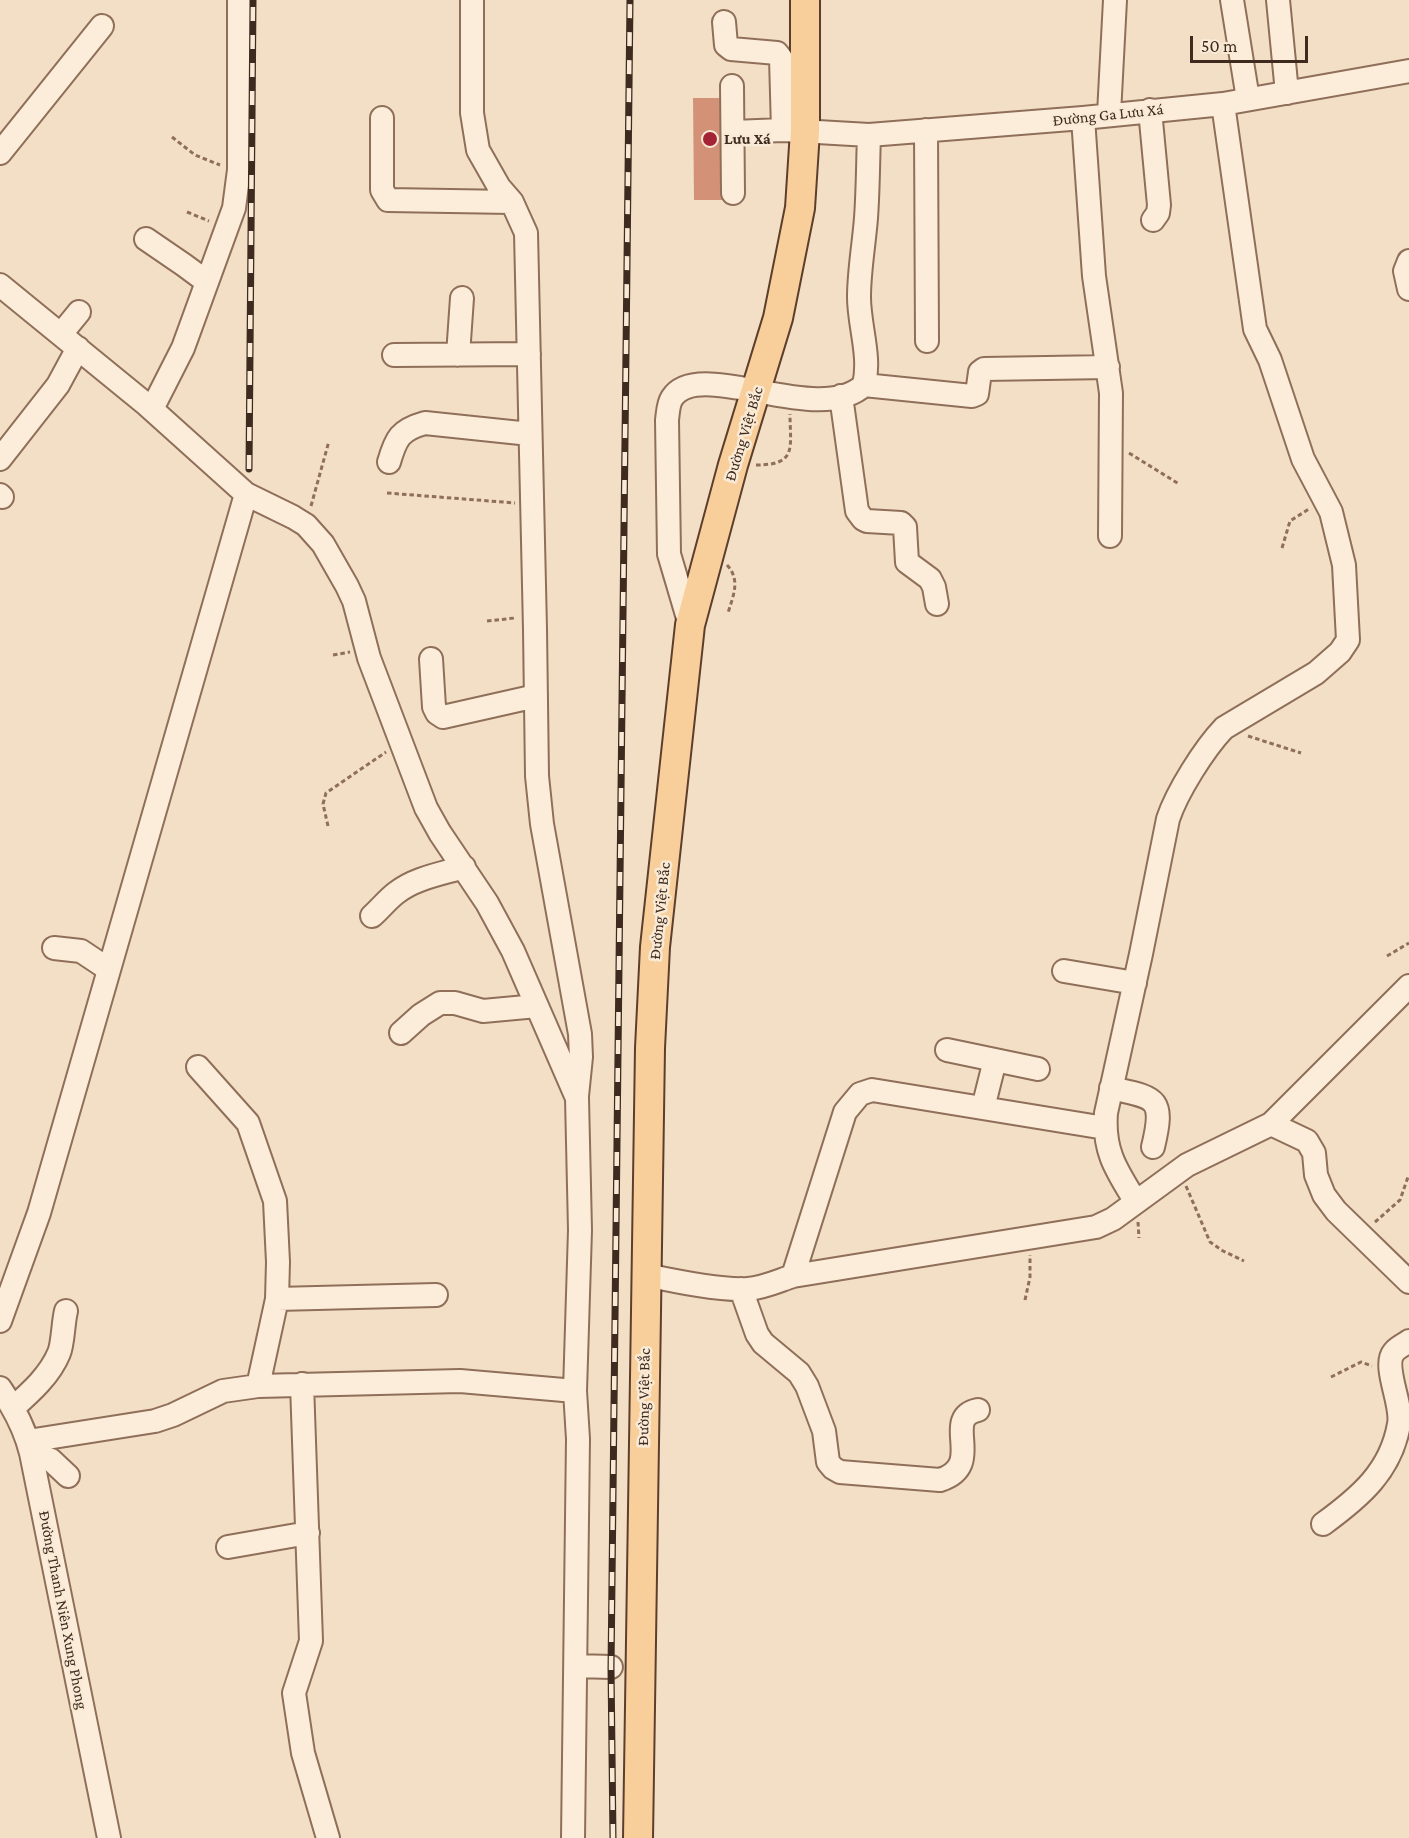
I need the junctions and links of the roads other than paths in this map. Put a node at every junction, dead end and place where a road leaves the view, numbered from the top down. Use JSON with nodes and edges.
{"nodes":[{"id":1,"x":239,"y":0,"type":"edge"},
{"id":2,"x":472,"y":0,"type":"edge"},
{"id":3,"x":805,"y":0,"type":"edge"},
{"id":4,"x":1115,"y":0,"type":"edge"},
{"id":5,"x":1232,"y":0,"type":"edge"},
{"id":6,"x":1278,"y":0,"type":"edge"},
{"id":7,"x":724,"y":22,"type":"dead end"},
{"id":8,"x":102,"y":26,"type":"dead end"},
{"id":9,"x":1409,"y":71,"type":"edge"},
{"id":10,"x":732,"y":86,"type":"dead end"},
{"id":11,"x":1287,"y":93,"type":"junction"},
{"id":12,"x":1248,"y":99,"type":"junction"},
{"id":13,"x":1223,"y":104,"type":"junction"},
{"id":14,"x":1150,"y":110,"type":"junction"},
{"id":15,"x":1109,"y":114,"type":"junction"},
{"id":16,"x":382,"y":118,"type":"dead end"},
{"id":17,"x":1083,"y":118,"type":"junction"},
{"id":18,"x":926,"y":130,"type":"junction"},
{"id":19,"x":794,"y":131,"type":"junction"},
{"id":20,"x":733,"y":132,"type":"junction"},
{"id":21,"x":869,"y":135,"type":"junction"},
{"id":22,"x":0,"y":153,"type":"edge"},
{"id":23,"x":733,"y":193,"type":"dead end"},
{"id":24,"x":512,"y":202,"type":"junction"},
{"id":25,"x":1153,"y":220,"type":"dead end"},
{"id":26,"x":146,"y":239,"type":"dead end"},
{"id":27,"x":1409,"y":261,"type":"edge"},
{"id":28,"x":207,"y":282,"type":"junction"},
{"id":29,"x":1,"y":286,"type":"edge"},
{"id":30,"x":1409,"y":289,"type":"edge"},
{"id":31,"x":462,"y":298,"type":"dead end"},
{"id":32,"x":79,"y":312,"type":"dead end"},
{"id":33,"x":70,"y":341,"type":"junction"},
{"id":34,"x":927,"y":342,"type":"dead end"},
{"id":35,"x":529,"y":354,"type":"junction"},
{"id":36,"x":394,"y":355,"type":"dead end"},
{"id":37,"x":458,"y":355,"type":"junction"},
{"id":38,"x":1108,"y":367,"type":"junction"},
{"id":39,"x":864,"y":385,"type":"junction"},
{"id":40,"x":757,"y":392,"type":"junction"},
{"id":41,"x":841,"y":396,"type":"junction"},
{"id":42,"x":152,"y":409,"type":"junction"},
{"id":43,"x":530,"y":434,"type":"junction"},
{"id":44,"x":0,"y":459,"type":"edge"},
{"id":45,"x":389,"y":462,"type":"dead end"},
{"id":46,"x":246,"y":494,"type":"junction"},
{"id":47,"x":1110,"y":536,"type":"dead end"},
{"id":48,"x":937,"y":604,"type":"dead end"},
{"id":49,"x":690,"y":625,"type":"junction"},
{"id":50,"x":431,"y":659,"type":"dead end"},
{"id":51,"x":536,"y":696,"type":"junction"},
{"id":52,"x":464,"y":867,"type":"junction"},
{"id":53,"x":372,"y":916,"type":"dead end"},
{"id":54,"x":54,"y":948,"type":"dead end"},
{"id":55,"x":108,"y":969,"type":"junction"},
{"id":56,"x":1064,"y":971,"type":"dead end"},
{"id":57,"x":1135,"y":982,"type":"junction"},
{"id":58,"x":1409,"y":986,"type":"edge"},
{"id":59,"x":537,"y":1006,"type":"junction"},
{"id":60,"x":401,"y":1033,"type":"dead end"},
{"id":61,"x":947,"y":1050,"type":"dead end"},
{"id":62,"x":995,"y":1060,"type":"junction"},
{"id":63,"x":198,"y":1067,"type":"dead end"},
{"id":64,"x":1038,"y":1069,"type":"dead end"},
{"id":65,"x":1111,"y":1088,"type":"junction"},
{"id":66,"x":577,"y":1098,"type":"junction"},
{"id":67,"x":983,"y":1108,"type":"junction"},
{"id":68,"x":1271,"y":1124,"type":"junction"},
{"id":69,"x":1105,"y":1128,"type":"junction"},
{"id":70,"x":1153,"y":1147,"type":"dead end"},
{"id":71,"x":1136,"y":1202,"type":"junction"},
{"id":72,"x":646,"y":1275,"type":"junction"},
{"id":73,"x":792,"y":1276,"type":"junction"},
{"id":74,"x":1409,"y":1282,"type":"edge"},
{"id":75,"x":741,"y":1289,"type":"junction"},
{"id":76,"x":436,"y":1295,"type":"dead end"},
{"id":77,"x":277,"y":1299,"type":"junction"},
{"id":78,"x":66,"y":1311,"type":"dead end"},
{"id":79,"x":0,"y":1321,"type":"edge"},
{"id":80,"x":1409,"y":1341,"type":"edge"},
{"id":81,"x":302,"y":1384,"type":"junction"},
{"id":82,"x":258,"y":1386,"type":"junction"},
{"id":83,"x":0,"y":1388,"type":"edge"},
{"id":84,"x":575,"y":1391,"type":"junction"},
{"id":85,"x":14,"y":1408,"type":"junction"},
{"id":86,"x":978,"y":1410,"type":"dead end"},
{"id":87,"x":1405,"y":1415,"type":"edge"},
{"id":88,"x":30,"y":1447,"type":"junction"},
{"id":89,"x":68,"y":1476,"type":"dead end"},
{"id":90,"x":1323,"y":1524,"type":"dead end"},
{"id":91,"x":308,"y":1533,"type":"junction"},
{"id":92,"x":228,"y":1547,"type":"dead end"},
{"id":93,"x":576,"y":1666,"type":"junction"},
{"id":94,"x":611,"y":1667,"type":"dead end"},
{"id":95,"x":110,"y":1838,"type":"edge"},
{"id":96,"x":328,"y":1838,"type":"edge"},
{"id":97,"x":573,"y":1838,"type":"edge"},
{"id":98,"x":638,"y":1838,"type":"edge"}],
"edges":[{"from":1,"to":28,"type":"street"},
{"from":2,"to":24,"type":"street"},
{"from":3,"to":19,"type":"main road","name":"Đường Việt Bắc"},
{"from":4,"to":15,"type":"street"},
{"from":5,"to":12,"type":"street"},
{"from":6,"to":11,"type":"street"},
{"from":7,"to":19,"type":"street"},
{"from":8,"to":22,"type":"street"},
{"from":9,"to":11,"type":"street","name":"Đường Ga Lưu Xá"},
{"from":10,"to":20,"type":"street"},
{"from":11,"to":12,"type":"street","name":"Đường Ga Lưu Xá"},
{"from":12,"to":13,"type":"street","name":"Đường Ga Lưu Xá"},
{"from":13,"to":14,"type":"street","name":"Đường Ga Lưu Xá"},
{"from":13,"to":57,"type":"street"},
{"from":14,"to":15,"type":"street","name":"Đường Ga Lưu Xá"},
{"from":14,"to":25,"type":"street"},
{"from":15,"to":17,"type":"street","name":"Đường Ga Lưu Xá"},
{"from":16,"to":24,"type":"street"},
{"from":17,"to":18,"type":"street","name":"Đường Ga Lưu Xá"},
{"from":17,"to":38,"type":"street"},
{"from":18,"to":21,"type":"street","name":"Đường Ga Lưu Xá"},
{"from":18,"to":34,"type":"street"},
{"from":19,"to":20,"type":"street","name":"Đường Ga Lưu Xá"},
{"from":19,"to":21,"type":"street","name":"Đường Ga Lưu Xá"},
{"from":19,"to":40,"type":"main road","name":"Đường Việt Bắc"},
{"from":20,"to":23,"type":"street"},
{"from":21,"to":39,"type":"street"},
{"from":24,"to":35,"type":"street"},
{"from":26,"to":28,"type":"street"},
{"from":27,"to":30,"type":"street"},
{"from":28,"to":42,"type":"street"},
{"from":29,"to":33,"type":"street"},
{"from":31,"to":37,"type":"street"},
{"from":32,"to":33,"type":"street"},
{"from":33,"to":42,"type":"street"},
{"from":33,"to":44,"type":"street"},
{"from":35,"to":37,"type":"street"},
{"from":35,"to":43,"type":"street"},
{"from":36,"to":37,"type":"street"},
{"from":38,"to":39,"type":"street"},
{"from":38,"to":47,"type":"street"},
{"from":39,"to":41,"type":"street"},
{"from":40,"to":41,"type":"street"},
{"from":40,"to":49,"type":"main road","name":"Đường Việt Bắc"},
{"from":40,"to":49,"type":"street"},
{"from":41,"to":48,"type":"street"},
{"from":42,"to":46,"type":"street"},
{"from":43,"to":45,"type":"street"},
{"from":43,"to":51,"type":"street"},
{"from":46,"to":52,"type":"street"},
{"from":46,"to":55,"type":"street"},
{"from":49,"to":72,"type":"main road","name":"Đường Việt Bắc"},
{"from":50,"to":51,"type":"street"},
{"from":51,"to":66,"type":"street"},
{"from":52,"to":53,"type":"street"},
{"from":52,"to":59,"type":"street"},
{"from":54,"to":55,"type":"street"},
{"from":55,"to":79,"type":"street"},
{"from":56,"to":57,"type":"street"},
{"from":57,"to":65,"type":"street"},
{"from":58,"to":68,"type":"street"},
{"from":59,"to":60,"type":"street"},
{"from":59,"to":66,"type":"street"},
{"from":61,"to":62,"type":"street"},
{"from":62,"to":64,"type":"street"},
{"from":62,"to":67,"type":"street"},
{"from":63,"to":77,"type":"street"},
{"from":65,"to":69,"type":"street"},
{"from":65,"to":70,"type":"street"},
{"from":66,"to":84,"type":"street"},
{"from":67,"to":69,"type":"street"},
{"from":67,"to":73,"type":"street"},
{"from":68,"to":71,"type":"street"},
{"from":68,"to":74,"type":"street"},
{"from":69,"to":71,"type":"street"},
{"from":71,"to":73,"type":"street"},
{"from":72,"to":75,"type":"street"},
{"from":72,"to":98,"type":"main road","name":"Đường Việt Bắc"},
{"from":73,"to":75,"type":"street"},
{"from":75,"to":86,"type":"street"},
{"from":76,"to":77,"type":"street"},
{"from":77,"to":82,"type":"street"},
{"from":78,"to":85,"type":"street"},
{"from":80,"to":87,"type":"street"},
{"from":81,"to":82,"type":"street"},
{"from":81,"to":84,"type":"street"},
{"from":81,"to":91,"type":"street"},
{"from":82,"to":88,"type":"street"},
{"from":83,"to":85,"type":"street","name":"Đường Thanh Niên Xung Phong"},
{"from":84,"to":93,"type":"street"},
{"from":85,"to":88,"type":"street","name":"Đường Thanh Niên Xung Phong"},
{"from":87,"to":90,"type":"street"},
{"from":88,"to":89,"type":"street"},
{"from":88,"to":95,"type":"street","name":"Đường Thanh Niên Xung Phong"},
{"from":91,"to":92,"type":"street"},
{"from":91,"to":96,"type":"street"},
{"from":93,"to":94,"type":"street"},
{"from":93,"to":97,"type":"street"}]}
